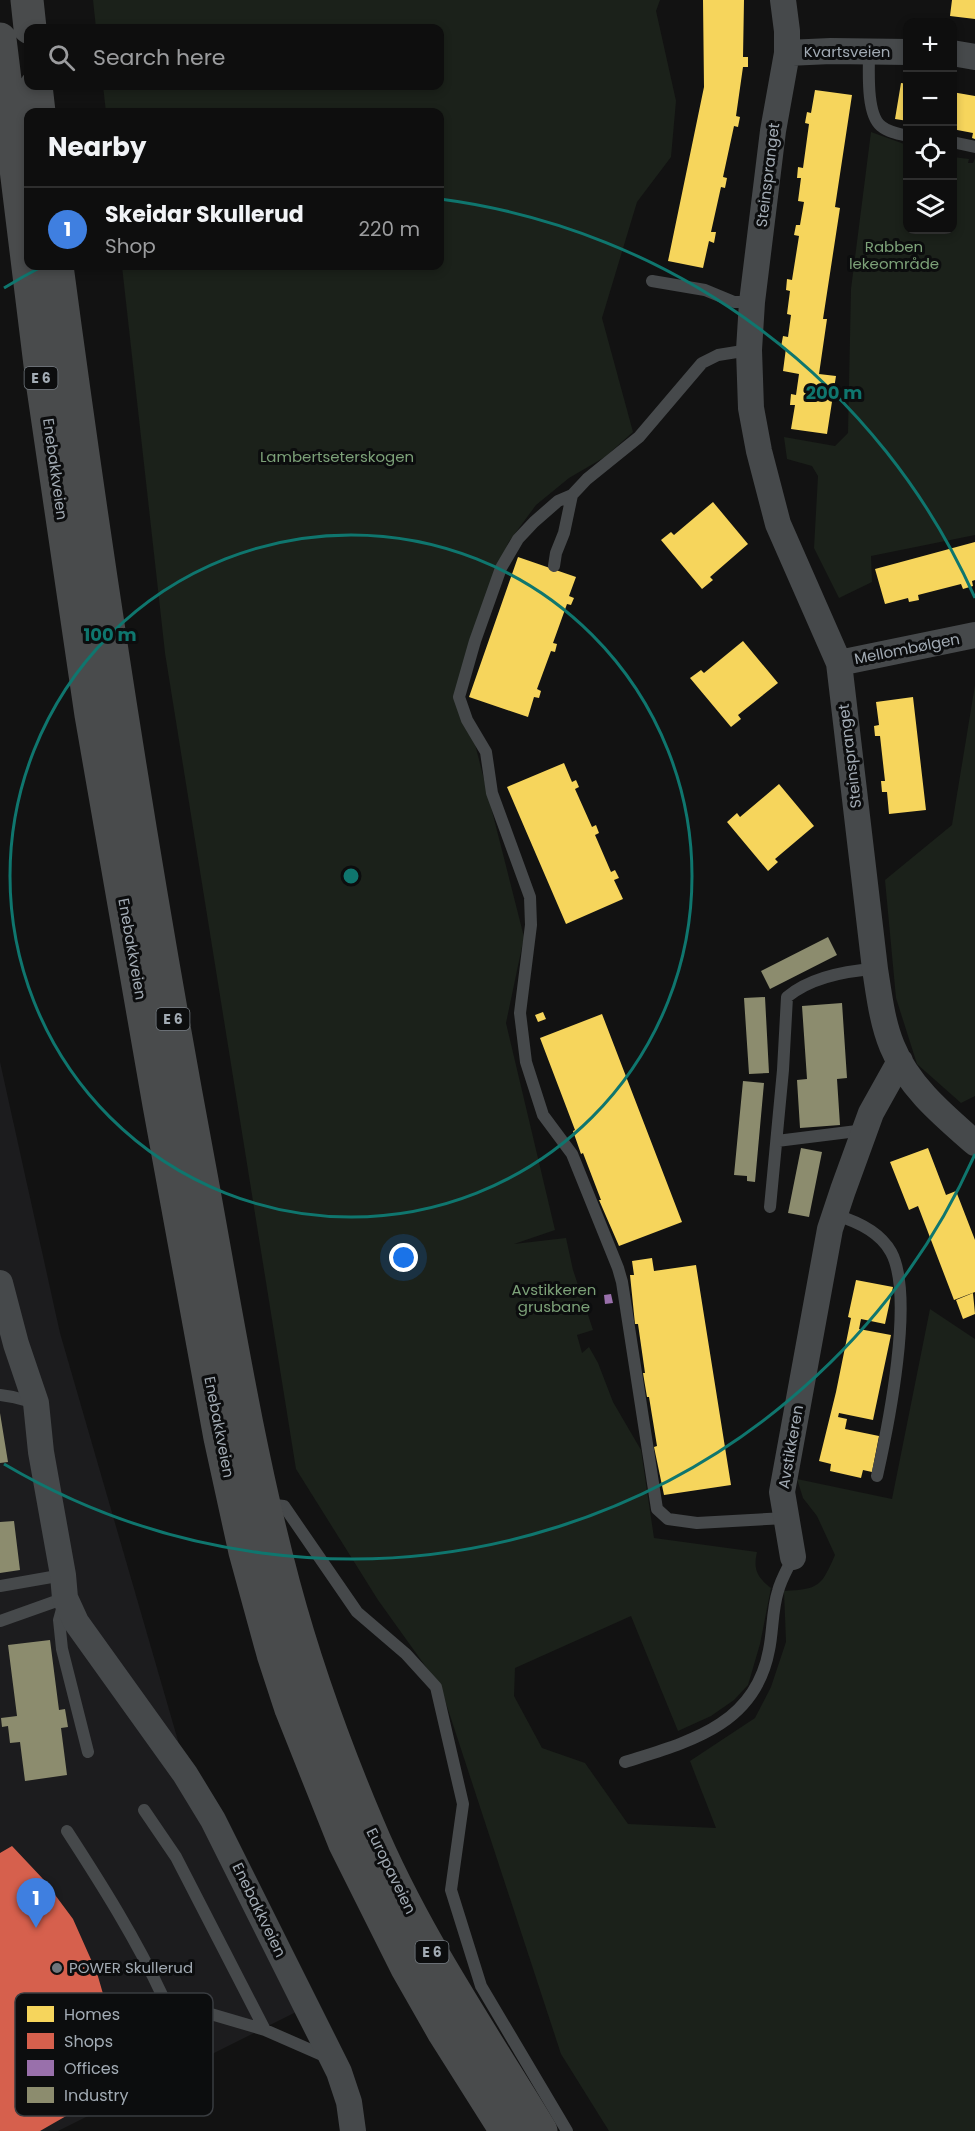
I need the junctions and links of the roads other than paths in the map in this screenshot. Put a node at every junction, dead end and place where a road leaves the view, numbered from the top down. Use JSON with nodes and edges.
{"nodes":[{"id":1,"x":27,"y":0,"type":"edge"},
{"id":2,"x":783,"y":0,"type":"edge"},
{"id":3,"x":30,"y":24,"type":"edge"},
{"id":4,"x":0,"y":39,"type":"edge"},
{"id":5,"x":869,"y":52,"type":"junction"},
{"id":6,"x":903,"y":52,"type":"edge"},
{"id":7,"x":787,"y":53,"type":"junction"},
{"id":8,"x":957,"y":54,"type":"edge"},
{"id":9,"x":975,"y":57,"type":"edge"},
{"id":10,"x":36,"y":90,"type":"edge"},
{"id":11,"x":39,"y":108,"type":"edge"},
{"id":12,"x":903,"y":135,"type":"edge"},
{"id":13,"x":957,"y":143,"type":"edge"},
{"id":14,"x":975,"y":147,"type":"edge"},
{"id":15,"x":24,"y":234,"type":"edge"},
{"id":16,"x":28,"y":270,"type":"edge"},
{"id":17,"x":58,"y":270,"type":"edge"},
{"id":18,"x":652,"y":281,"type":"dead end"},
{"id":19,"x":752,"y":302,"type":"junction"},
{"id":20,"x":749,"y":350,"type":"junction"},
{"id":21,"x":572,"y":495,"type":"junction"},
{"id":22,"x":554,"y":566,"type":"dead end"},
{"id":23,"x":975,"y":635,"type":"edge"},
{"id":24,"x":838,"y":663,"type":"junction"},
{"id":25,"x":875,"y":969,"type":"junction"},
{"id":26,"x":900,"y":1061,"type":"junction"},
{"id":27,"x":865,"y":1130,"type":"junction"},
{"id":28,"x":777,"y":1141,"type":"junction"},
{"id":29,"x":975,"y":1143,"type":"edge"},
{"id":30,"x":770,"y":1207,"type":"dead end"},
{"id":31,"x":835,"y":1215,"type":"junction"},
{"id":32,"x":0,"y":1283,"type":"edge"},
{"id":33,"x":3,"y":1310,"type":"edge"},
{"id":34,"x":0,"y":1395,"type":"edge"},
{"id":35,"x":36,"y":1403,"type":"junction"},
{"id":36,"x":877,"y":1476,"type":"dead end"},
{"id":37,"x":264,"y":1504,"type":"junction"},
{"id":38,"x":786,"y":1518,"type":"junction"},
{"id":39,"x":793,"y":1557,"type":"joint"},
{"id":40,"x":0,"y":1586,"type":"edge"},
{"id":41,"x":64,"y":1587,"type":"junction"},
{"id":42,"x":0,"y":1621,"type":"edge"},
{"id":43,"x":88,"y":1752,"type":"dead end"},
{"id":44,"x":342,"y":1762,"type":"joint"},
{"id":45,"x":625,"y":1762,"type":"dead end"},
{"id":46,"x":144,"y":1810,"type":"dead end"},
{"id":47,"x":67,"y":1831,"type":"dead end"},
{"id":48,"x":344,"y":1842,"type":"joint"},
{"id":49,"x":161,"y":1993,"type":"edge"},
{"id":50,"x":213,"y":2014,"type":"edge"},
{"id":51,"x":265,"y":2030,"type":"junction"},
{"id":52,"x":332,"y":2059,"type":"junction"},
{"id":53,"x":352,"y":2131,"type":"edge"},
{"id":54,"x":506,"y":2131,"type":"edge"},
{"id":55,"x":541,"y":2131,"type":"edge"},
{"id":56,"x":567,"y":2131,"type":"edge"}],
"edges":[{"from":1,"to":3,"type":"highway"},
{"from":2,"to":7,"type":"street","name":"Steinspranget"},
{"from":4,"to":15,"type":"highway","name":"Enebakkveien","number":"E 6"},
{"from":5,"to":6,"type":"street","name":"Kvartsveien"},
{"from":5,"to":7,"type":"street","name":"Kvartsveien"},
{"from":5,"to":12,"type":"lane"},
{"from":7,"to":19,"type":"street","name":"Steinspranget"},
{"from":8,"to":9,"type":"street"},
{"from":10,"to":11,"type":"highway"},
{"from":13,"to":14,"type":"lane"},
{"from":16,"to":48,"type":"highway","name":"Enebakkveien","number":"E 6"},
{"from":17,"to":37,"type":"highway","name":"Enebakkveien","number":"E 6"},
{"from":18,"to":19,"type":"lane"},
{"from":19,"to":20,"type":"street","name":"Steinspranget"},
{"from":20,"to":21,"type":"lane"},
{"from":20,"to":24,"type":"street","name":"Steinspranget"},
{"from":21,"to":22,"type":"lane"},
{"from":21,"to":38,"type":"lane"},
{"from":23,"to":24,"type":"street","name":"Mellombølgen"},
{"from":24,"to":25,"type":"street","name":"Steinspranget"},
{"from":25,"to":26,"type":"street","name":"Steinspranget"},
{"from":25,"to":28,"type":"lane"},
{"from":26,"to":27,"type":"street","name":"Avstikkeren"},
{"from":26,"to":29,"type":"street","name":"Steinspranget"},
{"from":27,"to":28,"type":"lane"},
{"from":27,"to":31,"type":"street","name":"Avstikkeren"},
{"from":28,"to":30,"type":"lane"},
{"from":31,"to":36,"type":"lane"},
{"from":31,"to":38,"type":"street","name":"Avstikkeren"},
{"from":32,"to":33,"type":"street","name":"Enebakkveien"},
{"from":33,"to":35,"type":"street","name":"Enebakkveien"},
{"from":34,"to":35,"type":"lane"},
{"from":35,"to":41,"type":"street","name":"Enebakkveien"},
{"from":37,"to":44,"type":"highway","name":"Enebakkveien","number":"E 6"},
{"from":37,"to":56,"type":"lane"},
{"from":38,"to":39,"type":"street","name":"Avstikkeren"},
{"from":39,"to":45,"type":"lane","name":"Avstikkeren"},
{"from":40,"to":41,"type":"lane"},
{"from":41,"to":42,"type":"lane"},
{"from":41,"to":43,"type":"lane"},
{"from":41,"to":52,"type":"street","name":"Enebakkveien"},
{"from":44,"to":55,"type":"highway","name":"Europaveien","number":"E 6"},
{"from":46,"to":51,"type":"lane"},
{"from":47,"to":49,"type":"lane"},
{"from":48,"to":54,"type":"highway","name":"Europaveien","number":"E 6"},
{"from":50,"to":51,"type":"lane"},
{"from":51,"to":52,"type":"lane"},
{"from":52,"to":53,"type":"street","name":"Enebakkveien"}]}
